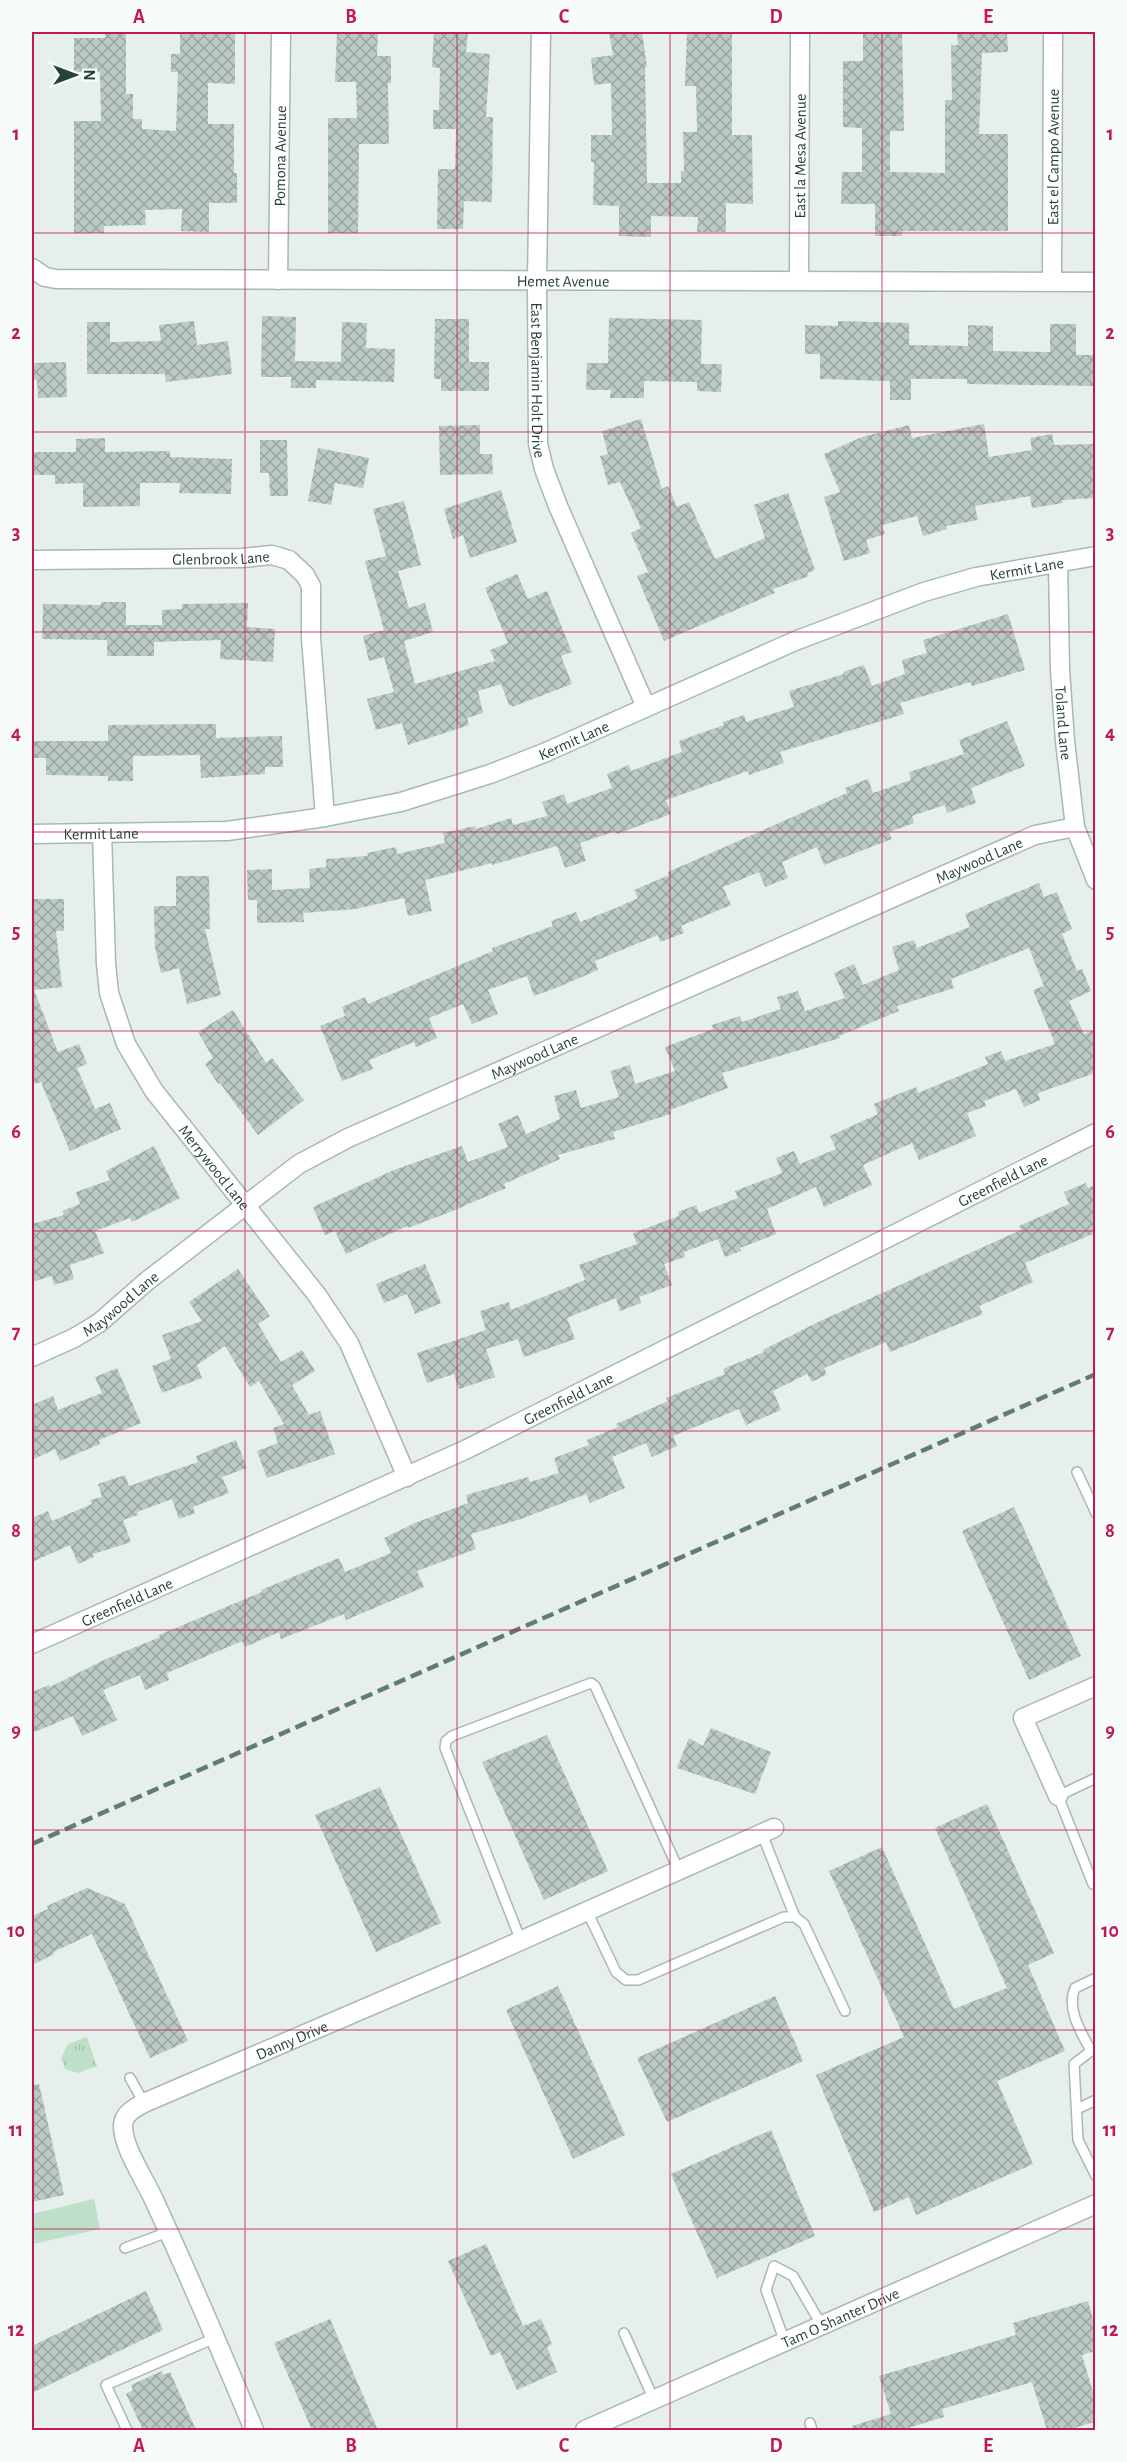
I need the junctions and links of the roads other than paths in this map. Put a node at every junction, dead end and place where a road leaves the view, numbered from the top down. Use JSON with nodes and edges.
{"nodes":[{"id":1,"x":281,"y":32,"type":"edge"},
{"id":2,"x":541,"y":32,"type":"edge"},
{"id":3,"x":800,"y":32,"type":"edge"},
{"id":4,"x":1053,"y":32,"type":"edge"},
{"id":5,"x":32,"y":269,"type":"edge"},
{"id":6,"x":799,"y":279,"type":"junction"},
{"id":7,"x":278,"y":280,"type":"junction"},
{"id":8,"x":537,"y":280,"type":"junction"},
{"id":9,"x":1052,"y":281,"type":"junction"},
{"id":10,"x":1095,"y":282,"type":"edge"},
{"id":11,"x":1095,"y":556,"type":"edge"},
{"id":12,"x":32,"y":560,"type":"edge"},
{"id":13,"x":1058,"y":563,"type":"junction"},
{"id":14,"x":646,"y":707,"type":"junction"},
{"id":15,"x":325,"y":816,"type":"junction"},
{"id":16,"x":1076,"y":827,"type":"junction"},
{"id":17,"x":102,"y":833,"type":"junction"},
{"id":18,"x":32,"y":834,"type":"edge"},
{"id":19,"x":1095,"y":880,"type":"edge"},
{"id":20,"x":1095,"y":1132,"type":"edge"},
{"id":21,"x":244,"y":1205,"type":"junction"},
{"id":22,"x":32,"y":1357,"type":"edge"},
{"id":23,"x":1077,"y":1472,"type":"dead end"},
{"id":24,"x":407,"y":1477,"type":"junction"},
{"id":25,"x":1095,"y":1513,"type":"edge"},
{"id":26,"x":32,"y":1644,"type":"edge"},
{"id":27,"x":1095,"y":1686,"type":"edge"},
{"id":28,"x":1095,"y":1779,"type":"edge"},
{"id":29,"x":1058,"y":1796,"type":"junction"},
{"id":30,"x":768,"y":1831,"type":"joint"},
{"id":31,"x":679,"y":1871,"type":"junction"},
{"id":32,"x":1093,"y":1884,"type":"dead end"},
{"id":33,"x":587,"y":1911,"type":"junction"},
{"id":34,"x":795,"y":1917,"type":"junction"},
{"id":35,"x":521,"y":1941,"type":"junction"},
{"id":36,"x":1095,"y":1978,"type":"edge"},
{"id":37,"x":845,"y":2010,"type":"dead end"},
{"id":38,"x":1093,"y":2049,"type":"edge"},
{"id":39,"x":130,"y":2078,"type":"dead end"},
{"id":40,"x":1095,"y":2100,"type":"edge"},
{"id":41,"x":144,"y":2103,"type":"junction"},
{"id":42,"x":1077,"y":2109,"type":"junction"},
{"id":43,"x":1095,"y":2176,"type":"edge"},
{"id":44,"x":1095,"y":2204,"type":"edge"},
{"id":45,"x":168,"y":2232,"type":"junction"},
{"id":46,"x":125,"y":2248,"type":"dead end"},
{"id":47,"x":822,"y":2326,"type":"junction"},
{"id":48,"x":624,"y":2333,"type":"dead end"},
{"id":49,"x":215,"y":2338,"type":"junction"},
{"id":50,"x":785,"y":2342,"type":"junction"},
{"id":51,"x":654,"y":2400,"type":"junction"},
{"id":52,"x":127,"y":2430,"type":"edge"},
{"id":53,"x":254,"y":2430,"type":"edge"},
{"id":54,"x":585,"y":2430,"type":"edge"}],
"edges":[{"from":1,"to":7,"type":"street","name":"Pomona Avenue"},
{"from":2,"to":8,"type":"street","name":"East Benjamin Holt Drive"},
{"from":3,"to":6,"type":"street","name":"East la Mesa Avenue"},
{"from":4,"to":9,"type":"street","name":"East el Campo Avenue"},
{"from":5,"to":7,"type":"street","name":"Hemet Avenue"},
{"from":6,"to":8,"type":"street","name":"Hemet Avenue"},
{"from":6,"to":9,"type":"street","name":"Hemet Avenue"},
{"from":7,"to":8,"type":"street","name":"Hemet Avenue"},
{"from":8,"to":14,"type":"street","name":"East Benjamin Holt Drive"},
{"from":9,"to":10,"type":"street","name":"Hemet Avenue"},
{"from":11,"to":13,"type":"street","name":"Kermit Lane"},
{"from":12,"to":15,"type":"street","name":"Glenbrook Lane"},
{"from":13,"to":14,"type":"street","name":"Kermit Lane"},
{"from":13,"to":16,"type":"street","name":"Toland Lane"},
{"from":14,"to":15,"type":"street","name":"Kermit Lane"},
{"from":15,"to":17,"type":"street","name":"Kermit Lane"},
{"from":16,"to":19,"type":"street","name":"Toland Lane"},
{"from":16,"to":21,"type":"street","name":"Maywood Lane"},
{"from":17,"to":18,"type":"street","name":"Kermit Lane"},
{"from":17,"to":21,"type":"street","name":"Merrywood Lane"},
{"from":20,"to":24,"type":"street","name":"Greenfield Lane"},
{"from":21,"to":22,"type":"street","name":"Maywood Lane"},
{"from":21,"to":24,"type":"street","name":"Merrywood Lane"},
{"from":23,"to":25,"type":"lane"},
{"from":24,"to":26,"type":"street","name":"Greenfield Lane"},
{"from":27,"to":29,"type":"street"},
{"from":28,"to":29,"type":"lane"},
{"from":29,"to":32,"type":"lane"},
{"from":30,"to":31,"type":"street","name":"Danny Drive"},
{"from":30,"to":34,"type":"lane"},
{"from":31,"to":33,"type":"street","name":"Danny Drive"},
{"from":31,"to":35,"type":"lane"},
{"from":33,"to":34,"type":"lane"},
{"from":33,"to":35,"type":"street","name":"Danny Drive"},
{"from":34,"to":37,"type":"lane"},
{"from":35,"to":41,"type":"street","name":"Danny Drive"},
{"from":36,"to":38,"type":"lane"},
{"from":38,"to":42,"type":"lane"},
{"from":39,"to":41,"type":"lane"},
{"from":40,"to":42,"type":"lane"},
{"from":41,"to":45,"type":"street","name":"Danny Drive"},
{"from":42,"to":43,"type":"lane"},
{"from":44,"to":47,"type":"street","name":"Tam O Shanter Drive"},
{"from":45,"to":46,"type":"lane"},
{"from":45,"to":49,"type":"street","name":"Danny Drive"},
{"from":47,"to":50,"type":"street","name":"Tam O Shanter Drive"},
{"from":47,"to":50,"type":"lane"},
{"from":48,"to":51,"type":"lane"},
{"from":49,"to":52,"type":"lane"},
{"from":49,"to":53,"type":"street","name":"Danny Drive"},
{"from":50,"to":51,"type":"street","name":"Tam O Shanter Drive"},
{"from":51,"to":54,"type":"street","name":"Tam O Shanter Drive"}]}
